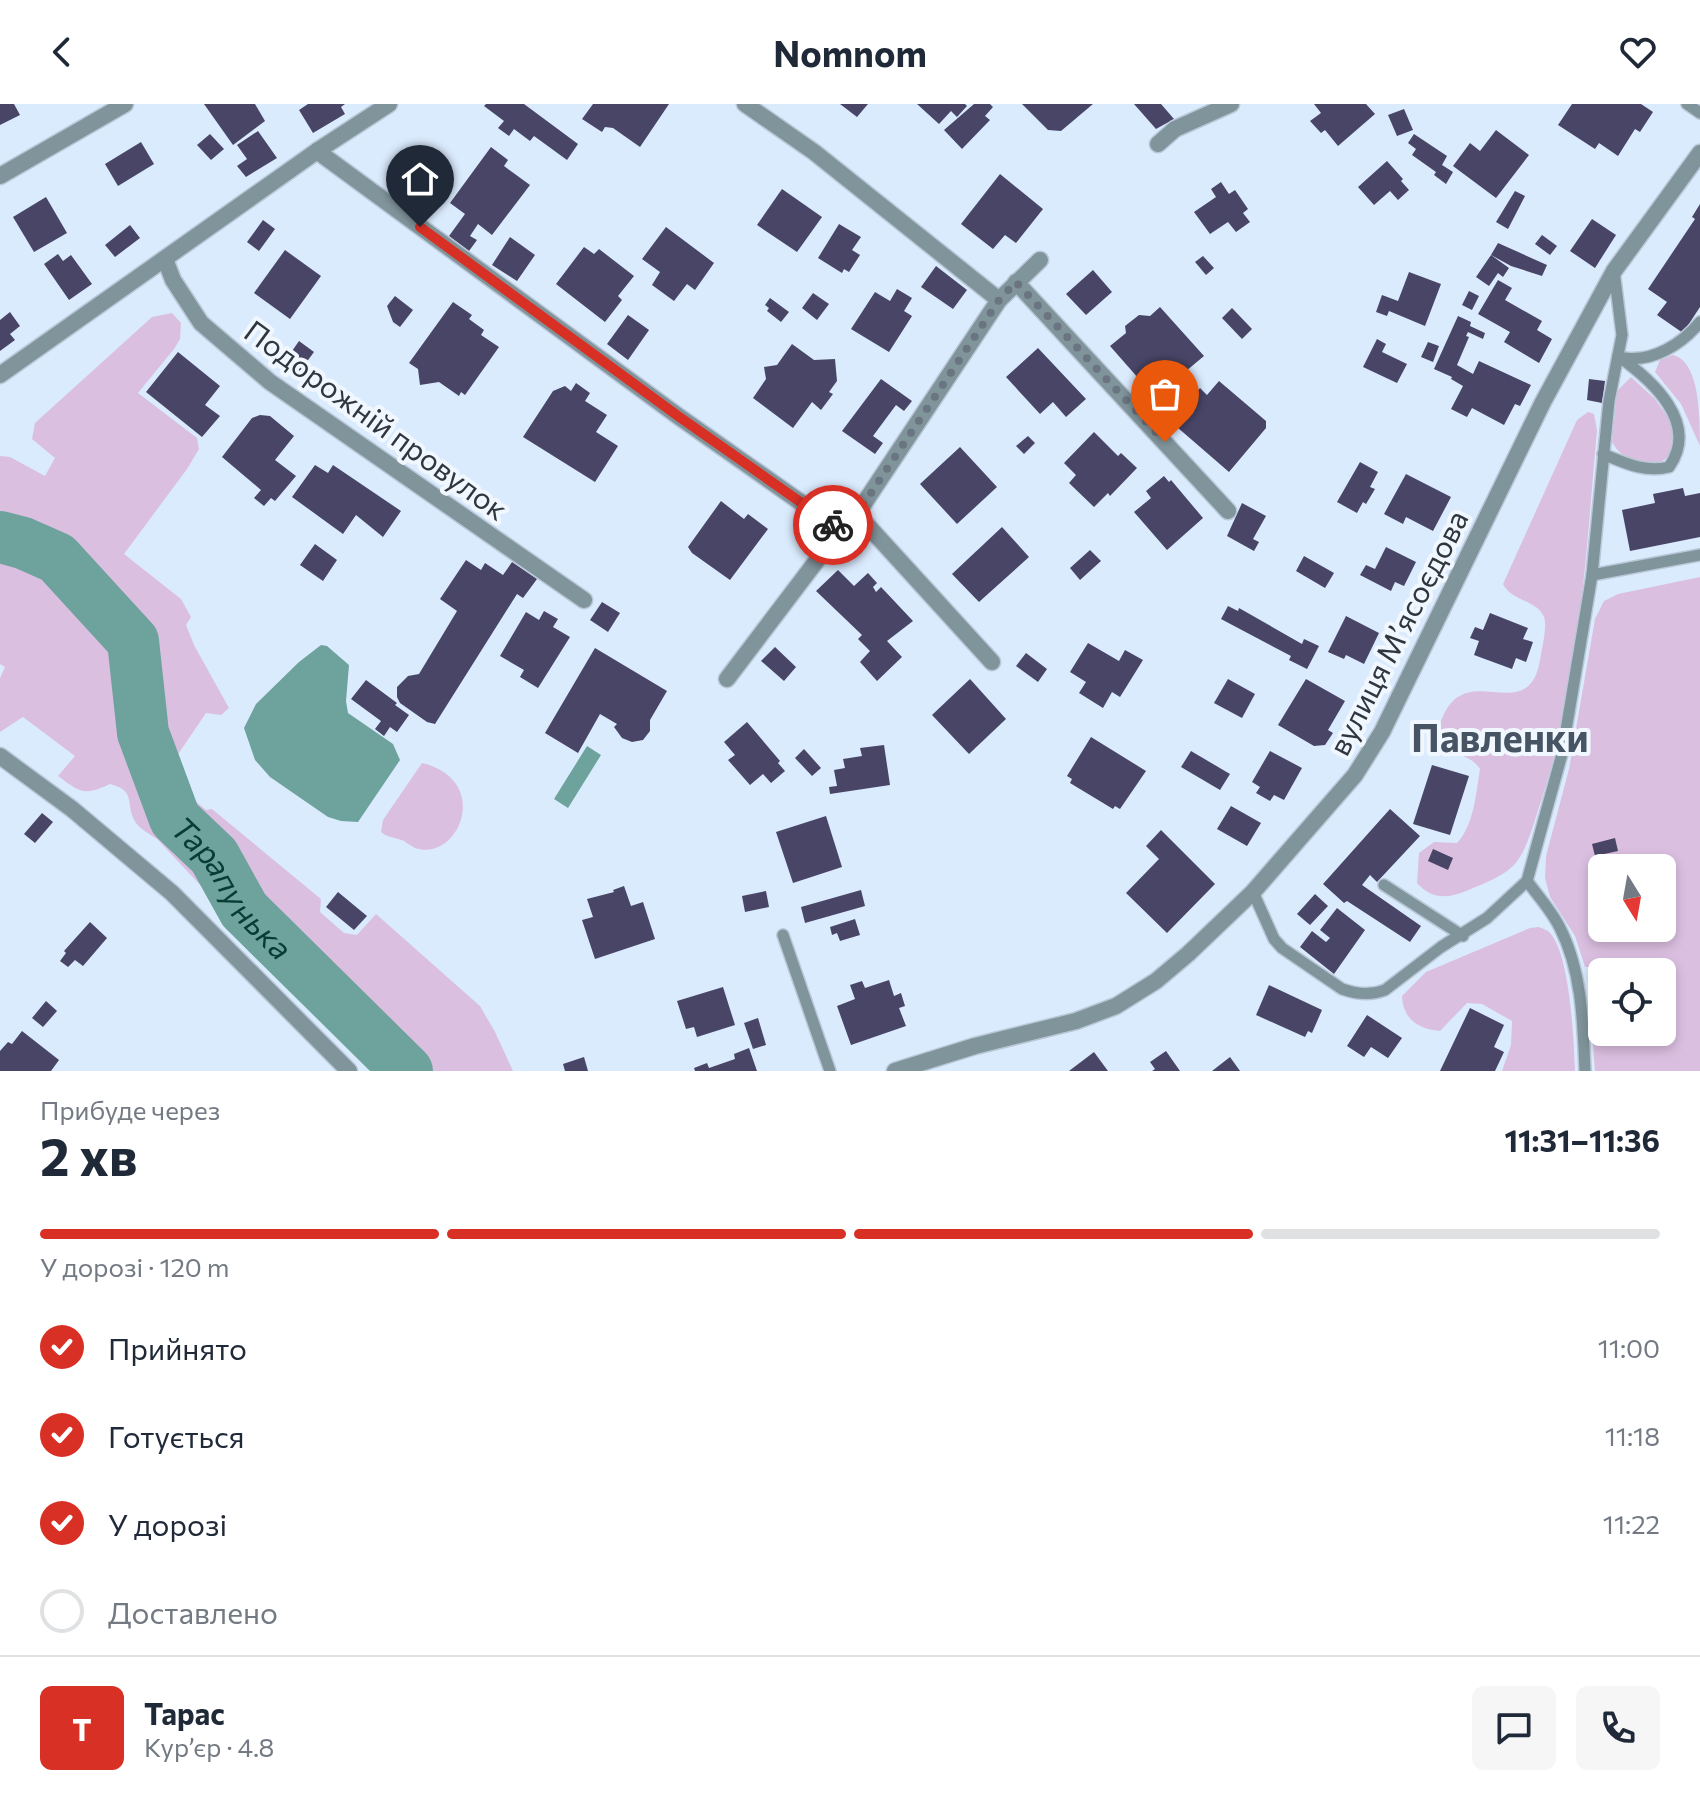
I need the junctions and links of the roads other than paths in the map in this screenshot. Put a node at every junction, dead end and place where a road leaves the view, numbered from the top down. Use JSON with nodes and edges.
{"nodes":[{"id":1,"x":125,"y":104,"type":"edge"},
{"id":2,"x":389,"y":104,"type":"edge"},
{"id":3,"x":745,"y":104,"type":"edge"},
{"id":4,"x":1231,"y":104,"type":"edge"},
{"id":5,"x":1687,"y":104,"type":"edge"},
{"id":6,"x":1700,"y":113,"type":"edge"},
{"id":7,"x":1158,"y":144,"type":"dead end"},
{"id":8,"x":317,"y":151,"type":"junction"},
{"id":9,"x":1700,"y":153,"type":"edge"},
{"id":10,"x":0,"y":176,"type":"edge"},
{"id":11,"x":165,"y":259,"type":"junction"},
{"id":12,"x":1040,"y":260,"type":"dead end"},
{"id":13,"x":1614,"y":271,"type":"junction"},
{"id":14,"x":1016,"y":282,"type":"junction"},
{"id":15,"x":999,"y":300,"type":"junction"},
{"id":16,"x":1700,"y":322,"type":"edge"},
{"id":17,"x":1618,"y":356,"type":"junction"},
{"id":18,"x":0,"y":375,"type":"edge"},
{"id":19,"x":1603,"y":454,"type":"junction"},
{"id":20,"x":1228,"y":511,"type":"dead end"},
{"id":21,"x":857,"y":514,"type":"junction"},
{"id":22,"x":840,"y":530,"type":"junction"},
{"id":23,"x":1700,"y":555,"type":"edge"},
{"id":24,"x":1592,"y":575,"type":"junction"},
{"id":25,"x":584,"y":600,"type":"dead end"},
{"id":26,"x":992,"y":662,"type":"dead end"},
{"id":27,"x":727,"y":679,"type":"dead end"},
{"id":28,"x":0,"y":756,"type":"edge"},
{"id":29,"x":1527,"y":881,"type":"junction"},
{"id":30,"x":1384,"y":885,"type":"dead end"},
{"id":31,"x":1253,"y":892,"type":"junction"},
{"id":32,"x":783,"y":935,"type":"dead end"},
{"id":33,"x":1463,"y":936,"type":"junction"},
{"id":34,"x":349,"y":1071,"type":"edge"},
{"id":35,"x":830,"y":1071,"type":"edge"},
{"id":36,"x":895,"y":1071,"type":"edge"},
{"id":37,"x":1585,"y":1071,"type":"edge"}],
"edges":[{"from":1,"to":10,"type":"street"},
{"from":2,"to":8,"type":"street"},
{"from":3,"to":15,"type":"street"},
{"from":4,"to":7,"type":"street"},
{"from":5,"to":6,"type":"lane"},
{"from":8,"to":11,"type":"street"},
{"from":8,"to":22,"type":"street"},
{"from":9,"to":13,"type":"street","name":"вулиця Мʼясоєдова"},
{"from":11,"to":18,"type":"street"},
{"from":11,"to":25,"type":"street","name":"Подорожній провулок"},
{"from":12,"to":14,"type":"street"},
{"from":13,"to":17,"type":"lane"},
{"from":13,"to":31,"type":"street","name":"вулиця Мʼясоєдова"},
{"from":14,"to":15,"type":"street"},
{"from":14,"to":20,"type":"street"},
{"from":15,"to":21,"type":"street"},
{"from":16,"to":17,"type":"lane"},
{"from":17,"to":19,"type":"lane"},
{"from":17,"to":19,"type":"lane"},
{"from":19,"to":24,"type":"lane"},
{"from":21,"to":22,"type":"street"},
{"from":21,"to":26,"type":"street"},
{"from":22,"to":27,"type":"street"},
{"from":23,"to":24,"type":"lane"},
{"from":24,"to":29,"type":"lane"},
{"from":28,"to":34,"type":"street"},
{"from":29,"to":33,"type":"lane"},
{"from":29,"to":37,"type":"lane"},
{"from":30,"to":33,"type":"lane"},
{"from":31,"to":33,"type":"lane"},
{"from":31,"to":36,"type":"street","name":"вулиця Мʼясоєдова"},
{"from":32,"to":35,"type":"lane"}]}
